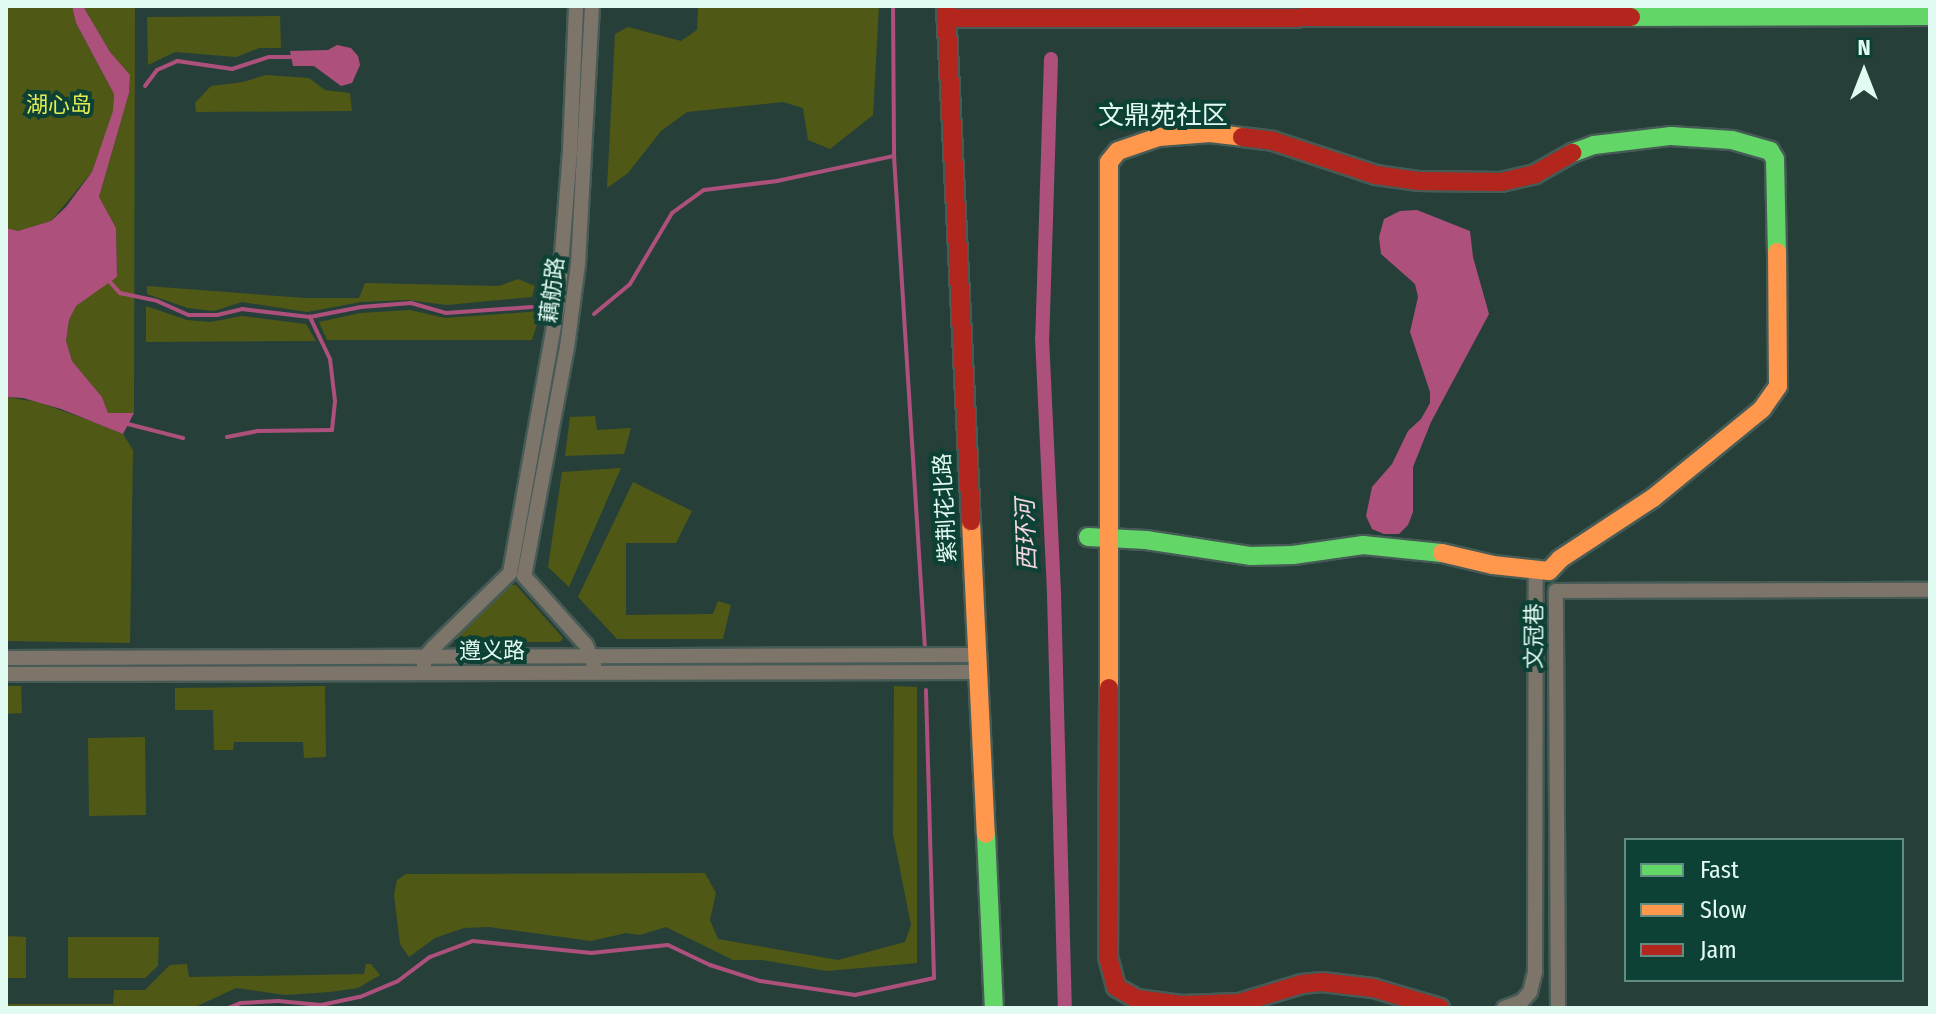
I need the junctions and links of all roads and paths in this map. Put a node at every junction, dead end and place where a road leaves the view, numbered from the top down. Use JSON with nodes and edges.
{"nodes":[{"id":1,"x":576,"y":6,"type":"edge"},
{"id":2,"x":592,"y":6,"type":"edge"},
{"id":3,"x":946,"y":12,"type":"edge"},
{"id":4,"x":1930,"y":16,"type":"edge"},
{"id":5,"x":1088,"y":537,"type":"dead end"},
{"id":6,"x":1109,"y":538,"type":"junction"},
{"id":7,"x":1536,"y":570,"type":"junction"},
{"id":8,"x":517,"y":574,"type":"junction"},
{"id":9,"x":1930,"y":590,"type":"edge"},
{"id":10,"x":593,"y":657,"type":"junction"},
{"id":11,"x":6,"y":658,"type":"edge"},
{"id":12,"x":977,"y":664,"type":"junction"},
{"id":13,"x":424,"y":666,"type":"junction"},
{"id":14,"x":594,"y":673,"type":"junction"},
{"id":15,"x":6,"y":674,"type":"edge"},
{"id":16,"x":994,"y":1008,"type":"edge"},
{"id":17,"x":1440,"y":1008,"type":"edge"},
{"id":18,"x":1504,"y":1008,"type":"edge"},
{"id":19,"x":1558,"y":1008,"type":"edge"}],
"edges":[{"from":1,"to":8,"type":"street","name":"藕舫路"},
{"from":2,"to":8,"type":"street","name":"藕舫路"},
{"from":3,"to":4,"type":"street"},
{"from":3,"to":12,"type":"street","name":"紫荆花北路"},
{"from":5,"to":6,"type":"street"},
{"from":6,"to":7,"type":"street"},
{"from":6,"to":7,"type":"street"},
{"from":6,"to":17,"type":"street"},
{"from":7,"to":18,"type":"street"},
{"from":8,"to":10,"type":"street"},
{"from":8,"to":13,"type":"street"},
{"from":9,"to":19,"type":"street","name":"文冠巷"},
{"from":10,"to":12,"type":"street","name":"遵义路"},
{"from":10,"to":13,"type":"street","name":"遵义路"},
{"from":10,"to":14,"type":"street"},
{"from":11,"to":13,"type":"street","name":"遵义路"},
{"from":12,"to":14,"type":"street","name":"遵义路"},
{"from":12,"to":16,"type":"street","name":"紫荆花北路"},
{"from":13,"to":14,"type":"street","name":"遵义路"},
{"from":13,"to":15,"type":"street","name":"遵义路"}]}
